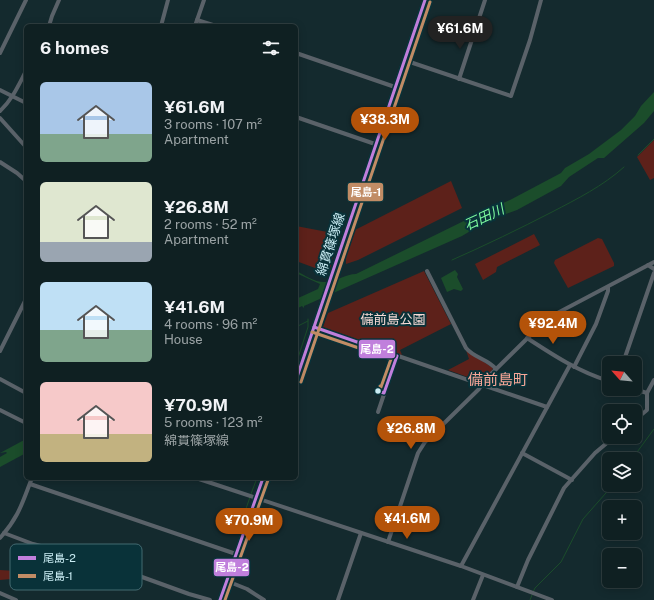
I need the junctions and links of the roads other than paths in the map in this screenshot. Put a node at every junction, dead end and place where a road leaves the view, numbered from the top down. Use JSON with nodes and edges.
{"nodes":[{"id":1,"x":26,"y":0,"type":"edge"},
{"id":2,"x":59,"y":0,"type":"edge"},
{"id":3,"x":168,"y":0,"type":"edge"},
{"id":4,"x":204,"y":0,"type":"edge"},
{"id":5,"x":425,"y":0,"type":"edge"},
{"id":6,"x":485,"y":0,"type":"edge"},
{"id":7,"x":541,"y":0,"type":"edge"},
{"id":8,"x":197,"y":20,"type":"junction"},
{"id":9,"x":50,"y":24,"type":"edge"},
{"id":10,"x":162,"y":24,"type":"edge"},
{"id":11,"x":196,"y":24,"type":"edge"},
{"id":12,"x":210,"y":24,"type":"edge"},
{"id":13,"x":0,"y":54,"type":"edge"},
{"id":14,"x":298,"y":54,"type":"edge"},
{"id":15,"x":404,"y":60,"type":"junction"},
{"id":16,"x":24,"y":75,"type":"edge"},
{"id":17,"x":459,"y":79,"type":"junction"},
{"id":18,"x":395,"y":87,"type":"junction"},
{"id":19,"x":0,"y":90,"type":"edge"},
{"id":20,"x":13,"y":96,"type":"junction"},
{"id":21,"x":24,"y":101,"type":"edge"},
{"id":22,"x":0,"y":112,"type":"edge"},
{"id":23,"x":0,"y":118,"type":"edge"},
{"id":24,"x":298,"y":118,"type":"edge"},
{"id":25,"x":24,"y":144,"type":"edge"},
{"id":26,"x":375,"y":144,"type":"junction"},
{"id":27,"x":0,"y":162,"type":"edge"},
{"id":28,"x":24,"y":179,"type":"edge"},
{"id":29,"x":654,"y":262,"type":"edge"},
{"id":30,"x":648,"y":266,"type":"junction"},
{"id":31,"x":654,"y":269,"type":"edge"},
{"id":32,"x":427,"y":271,"type":"dead end"},
{"id":33,"x":654,"y":273,"type":"edge"},
{"id":34,"x":608,"y":287,"type":"junction"},
{"id":35,"x":24,"y":303,"type":"edge"},
{"id":36,"x":314,"y":327,"type":"junction"},
{"id":37,"x":527,"y":338,"type":"junction"},
{"id":38,"x":0,"y":351,"type":"edge"},
{"id":39,"x":397,"y":356,"type":"junction"},
{"id":40,"x":625,"y":356,"type":"edge"},
{"id":41,"x":572,"y":366,"type":"junction"},
{"id":42,"x":496,"y":369,"type":"junction"},
{"id":43,"x":298,"y":374,"type":"edge"},
{"id":44,"x":0,"y":379,"type":"edge"},
{"id":45,"x":602,"y":379,"type":"edge"},
{"id":46,"x":654,"y":380,"type":"edge"},
{"id":47,"x":482,"y":384,"type":"junction"},
{"id":48,"x":642,"y":391,"type":"edge"},
{"id":49,"x":24,"y":392,"type":"edge"},
{"id":50,"x":647,"y":393,"type":"junction"},
{"id":51,"x":547,"y":406,"type":"junction"},
{"id":52,"x":0,"y":410,"type":"edge"},
{"id":53,"x":378,"y":412,"type":"dead end"},
{"id":54,"x":642,"y":414,"type":"edge"},
{"id":55,"x":24,"y":422,"type":"edge"},
{"id":56,"x":606,"y":444,"type":"edge"},
{"id":57,"x":522,"y":453,"type":"junction"},
{"id":58,"x":31,"y":480,"type":"edge"},
{"id":59,"x":206,"y":480,"type":"edge"},
{"id":60,"x":261,"y":480,"type":"edge"},
{"id":61,"x":572,"y":480,"type":"junction"},
{"id":62,"x":30,"y":484,"type":"junction"},
{"id":63,"x":256,"y":498,"type":"junction"},
{"id":64,"x":4,"y":533,"type":"junction"},
{"id":65,"x":361,"y":533,"type":"junction"},
{"id":66,"x":0,"y":538,"type":"edge"},
{"id":67,"x":388,"y":542,"type":"junction"},
{"id":68,"x":33,"y":544,"type":"edge"},
{"id":69,"x":236,"y":554,"type":"junction"},
{"id":70,"x":461,"y":566,"type":"junction"},
{"id":71,"x":483,"y":575,"type":"junction"},
{"id":72,"x":142,"y":577,"type":"edge"},
{"id":73,"x":227,"y":581,"type":"junction"},
{"id":74,"x":517,"y":587,"type":"junction"},
{"id":75,"x":0,"y":593,"type":"edge"},
{"id":76,"x":16,"y":600,"type":"edge"},
{"id":77,"x":210,"y":600,"type":"edge"},
{"id":78,"x":220,"y":600,"type":"edge"},
{"id":79,"x":264,"y":600,"type":"edge"},
{"id":80,"x":338,"y":600,"type":"edge"},
{"id":81,"x":473,"y":600,"type":"edge"},
{"id":82,"x":552,"y":600,"type":"edge"}],
"edges":[{"from":1,"to":13,"type":"street"},
{"from":2,"to":9,"type":"street"},
{"from":3,"to":10,"type":"street"},
{"from":4,"to":8,"type":"street"},
{"from":5,"to":15,"type":"main road","name":"綿貫篠塚線"},
{"from":6,"to":17,"type":"street"},
{"from":7,"to":17,"type":"street"},
{"from":8,"to":11,"type":"street"},
{"from":8,"to":12,"type":"street"},
{"from":14,"to":18,"type":"street"},
{"from":15,"to":17,"type":"street"},
{"from":15,"to":18,"type":"main road","name":"綿貫篠塚線"},
{"from":16,"to":20,"type":"street"},
{"from":18,"to":26,"type":"main road","name":"綿貫篠塚線"},
{"from":19,"to":20,"type":"street"},
{"from":20,"to":21,"type":"street"},
{"from":20,"to":22,"type":"street"},
{"from":23,"to":25,"type":"street"},
{"from":24,"to":26,"type":"street"},
{"from":26,"to":36,"type":"main road","name":"綿貫篠塚線"},
{"from":27,"to":28,"type":"street"},
{"from":29,"to":30,"type":"street"},
{"from":30,"to":31,"type":"street"},
{"from":30,"to":34,"type":"street"},
{"from":32,"to":42,"type":"street"},
{"from":33,"to":40,"type":"street"},
{"from":34,"to":37,"type":"street"},
{"from":34,"to":41,"type":"street"},
{"from":35,"to":38,"type":"street"},
{"from":36,"to":39,"type":"street"},
{"from":36,"to":43,"type":"main road","name":"綿貫篠塚線"},
{"from":37,"to":41,"type":"street"},
{"from":37,"to":42,"type":"street"},
{"from":39,"to":47,"type":"street"},
{"from":39,"to":53,"type":"street"},
{"from":41,"to":45,"type":"street"},
{"from":41,"to":51,"type":"street"},
{"from":42,"to":47,"type":"street"},
{"from":44,"to":49,"type":"street"},
{"from":46,"to":50,"type":"street"},
{"from":47,"to":51,"type":"street"},
{"from":47,"to":67,"type":"street"},
{"from":48,"to":50,"type":"street"},
{"from":50,"to":54,"type":"street"},
{"from":51,"to":57,"type":"street"},
{"from":52,"to":55,"type":"street"},
{"from":56,"to":61,"type":"street"},
{"from":57,"to":61,"type":"street"},
{"from":57,"to":70,"type":"street"},
{"from":58,"to":62,"type":"street"},
{"from":59,"to":63,"type":"street"},
{"from":60,"to":63,"type":"main road"},
{"from":61,"to":74,"type":"street"},
{"from":62,"to":64,"type":"street"},
{"from":62,"to":69,"type":"street"},
{"from":63,"to":65,"type":"street"},
{"from":63,"to":69,"type":"main road"},
{"from":64,"to":66,"type":"street"},
{"from":64,"to":68,"type":"street"},
{"from":65,"to":67,"type":"street"},
{"from":65,"to":80,"type":"street"},
{"from":67,"to":70,"type":"street"},
{"from":69,"to":73,"type":"main road"},
{"from":70,"to":71,"type":"street"},
{"from":71,"to":74,"type":"street"},
{"from":71,"to":81,"type":"street"},
{"from":72,"to":77,"type":"street"},
{"from":73,"to":78,"type":"main road"},
{"from":73,"to":79,"type":"street"},
{"from":74,"to":82,"type":"street"},
{"from":75,"to":76,"type":"street"}]}
